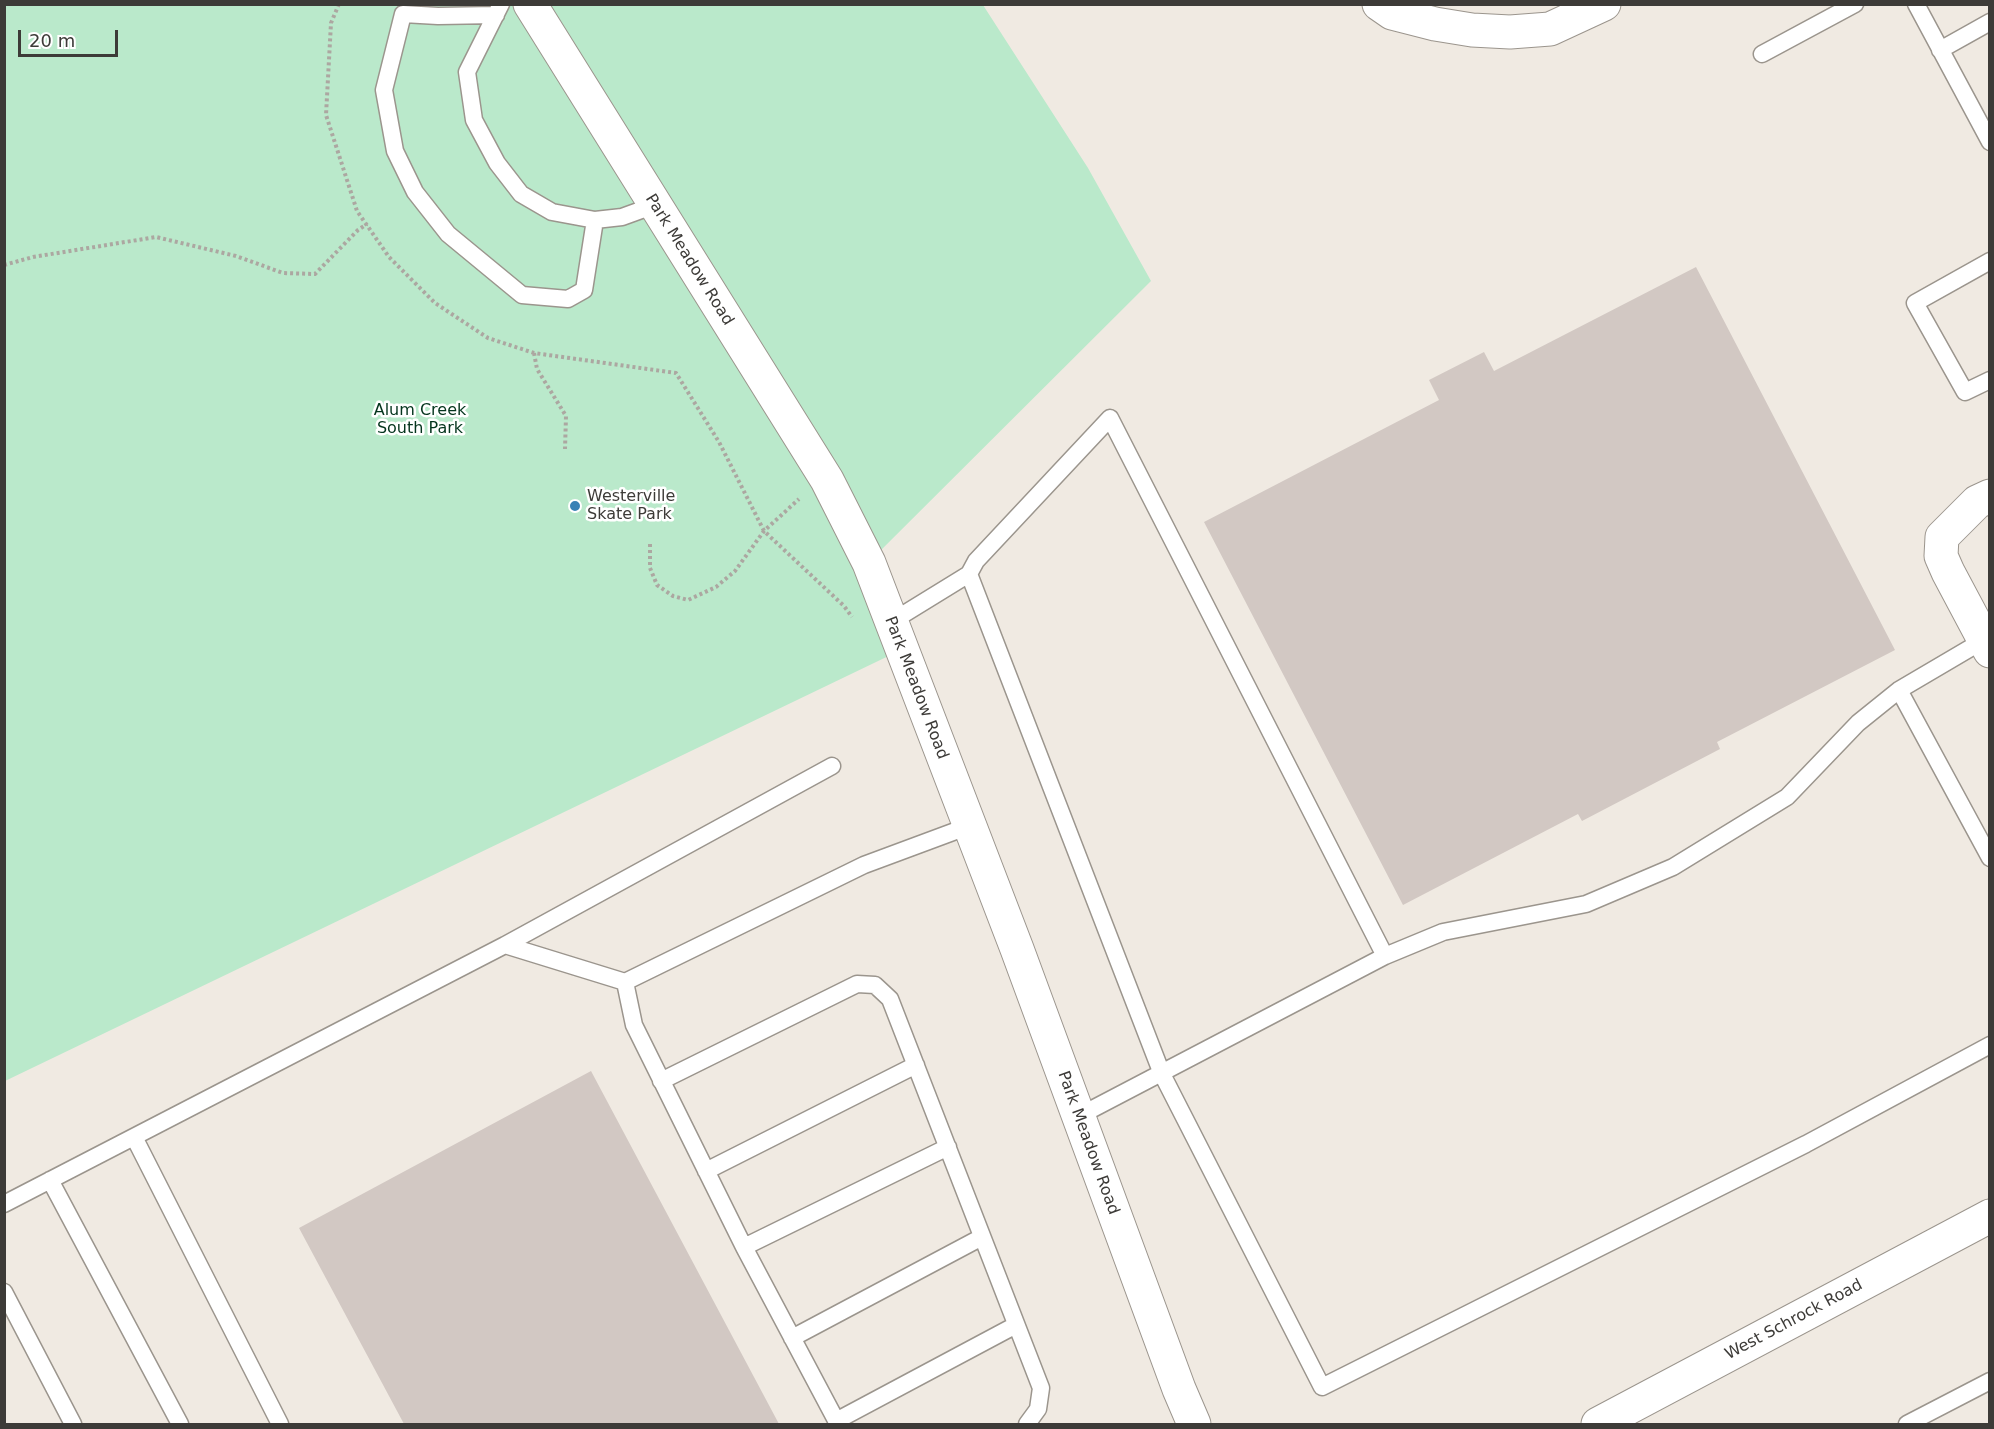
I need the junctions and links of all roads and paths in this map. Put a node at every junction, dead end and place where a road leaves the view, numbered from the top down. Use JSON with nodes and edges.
{"nodes":[{"id":1,"x":531,"y":4,"type":"edge"},
{"id":2,"x":1379,"y":4,"type":"edge"},
{"id":3,"x":1604,"y":4,"type":"edge"},
{"id":4,"x":1855,"y":4,"type":"edge"},
{"id":5,"x":1916,"y":4,"type":"edge"},
{"id":6,"x":499,"y":10,"type":"edge"},
{"id":7,"x":1989,"y":22,"type":"edge"},
{"id":8,"x":1940,"y":50,"type":"junction"},
{"id":9,"x":1762,"y":54,"type":"dead end"},
{"id":10,"x":1989,"y":142,"type":"edge"},
{"id":11,"x":655,"y":205,"type":"junction"},
{"id":12,"x":595,"y":220,"type":"junction"},
{"id":13,"x":367,"y":224,"type":"dead end"},
{"id":14,"x":1989,"y":261,"type":"edge"},
{"id":15,"x":4,"y":265,"type":"edge"},
{"id":16,"x":534,"y":353,"type":"dead end"},
{"id":17,"x":676,"y":373,"type":"dead end"},
{"id":18,"x":1989,"y":380,"type":"edge"},
{"id":19,"x":565,"y":449,"type":"dead end"},
{"id":20,"x":827,"y":480,"type":"junction"},
{"id":21,"x":1989,"y":496,"type":"edge"},
{"id":22,"x":764,"y":531,"type":"junction"},
{"id":23,"x":650,"y":544,"type":"dead end"},
{"id":24,"x":969,"y":574,"type":"junction"},
{"id":25,"x":856,"y":621,"type":"dead end"},
{"id":26,"x":891,"y":622,"type":"junction"},
{"id":27,"x":1987,"y":646,"type":"edge"},
{"id":28,"x":1899,"y":690,"type":"junction"},
{"id":29,"x":832,"y":766,"type":"dead end"},
{"id":30,"x":969,"y":826,"type":"junction"},
{"id":31,"x":1989,"y":858,"type":"edge"},
{"id":32,"x":506,"y":945,"type":"junction"},
{"id":33,"x":1385,"y":956,"type":"junction"},
{"id":34,"x":625,"y":982,"type":"junction"},
{"id":35,"x":1989,"y":1045,"type":"edge"},
{"id":36,"x":916,"y":1065,"type":"junction"},
{"id":37,"x":1162,"y":1074,"type":"junction"},
{"id":38,"x":661,"y":1081,"type":"junction"},
{"id":39,"x":1079,"y":1116,"type":"junction"},
{"id":40,"x":134,"y":1137,"type":"junction"},
{"id":41,"x":948,"y":1147,"type":"junction"},
{"id":42,"x":706,"y":1172,"type":"junction"},
{"id":43,"x":50,"y":1180,"type":"junction"},
{"id":44,"x":4,"y":1204,"type":"edge"},
{"id":45,"x":1989,"y":1216,"type":"edge"},
{"id":46,"x":982,"y":1237,"type":"junction"},
{"id":47,"x":744,"y":1247,"type":"junction"},
{"id":48,"x":4,"y":1292,"type":"edge"},
{"id":49,"x":1016,"y":1325,"type":"junction"},
{"id":50,"x":792,"y":1338,"type":"junction"},
{"id":51,"x":1989,"y":1381,"type":"edge"},
{"id":52,"x":837,"y":1423,"type":"edge"},
{"id":53,"x":73,"y":1425,"type":"edge"},
{"id":54,"x":180,"y":1425,"type":"edge"},
{"id":55,"x":280,"y":1425,"type":"edge"},
{"id":56,"x":1027,"y":1425,"type":"edge"},
{"id":57,"x":1194,"y":1425,"type":"edge"},
{"id":58,"x":1599,"y":1425,"type":"edge"},
{"id":59,"x":1907,"y":1425,"type":"edge"}],
"edges":[{"from":1,"to":11,"type":"street","name":"Park Meadow Road"},
{"from":2,"to":3,"type":"street"},
{"from":4,"to":9,"type":"lane"},
{"from":5,"to":8,"type":"lane"},
{"from":6,"to":12,"type":"lane"},
{"from":6,"to":12,"type":"lane"},
{"from":7,"to":8,"type":"lane"},
{"from":8,"to":10,"type":"lane"},
{"from":11,"to":12,"type":"lane"},
{"from":11,"to":20,"type":"street","name":"Park Meadow Road"},
{"from":13,"to":15,"type":"path"},
{"from":14,"to":18,"type":"lane"},
{"from":16,"to":19,"type":"path"},
{"from":17,"to":22,"type":"path"},
{"from":20,"to":22,"type":"path"},
{"from":20,"to":26,"type":"street","name":"Park Meadow Road"},
{"from":21,"to":27,"type":"street"},
{"from":22,"to":23,"type":"path"},
{"from":22,"to":25,"type":"path"},
{"from":24,"to":26,"type":"lane"},
{"from":24,"to":33,"type":"lane"},
{"from":24,"to":37,"type":"lane"},
{"from":26,"to":30,"type":"street","name":"Park Meadow Road"},
{"from":27,"to":28,"type":"lane"},
{"from":28,"to":31,"type":"lane"},
{"from":28,"to":33,"type":"lane"},
{"from":29,"to":32,"type":"lane"},
{"from":30,"to":34,"type":"lane"},
{"from":30,"to":39,"type":"street","name":"Park Meadow Road"},
{"from":32,"to":34,"type":"lane"},
{"from":32,"to":40,"type":"lane"},
{"from":33,"to":37,"type":"lane"},
{"from":34,"to":38,"type":"lane"},
{"from":35,"to":37,"type":"lane"},
{"from":36,"to":38,"type":"lane"},
{"from":36,"to":41,"type":"lane"},
{"from":36,"to":42,"type":"lane"},
{"from":37,"to":39,"type":"lane"},
{"from":38,"to":42,"type":"lane"},
{"from":39,"to":57,"type":"street","name":"Park Meadow Road"},
{"from":40,"to":43,"type":"lane"},
{"from":40,"to":55,"type":"lane"},
{"from":41,"to":46,"type":"lane"},
{"from":41,"to":47,"type":"lane"},
{"from":42,"to":47,"type":"lane"},
{"from":43,"to":44,"type":"lane"},
{"from":43,"to":54,"type":"lane"},
{"from":45,"to":58,"type":"street","name":"West Schrock Road"},
{"from":46,"to":49,"type":"lane"},
{"from":46,"to":50,"type":"lane"},
{"from":47,"to":50,"type":"lane"},
{"from":48,"to":53,"type":"lane"},
{"from":49,"to":52,"type":"lane"},
{"from":49,"to":56,"type":"lane"},
{"from":50,"to":52,"type":"lane"},
{"from":51,"to":59,"type":"lane"}]}
